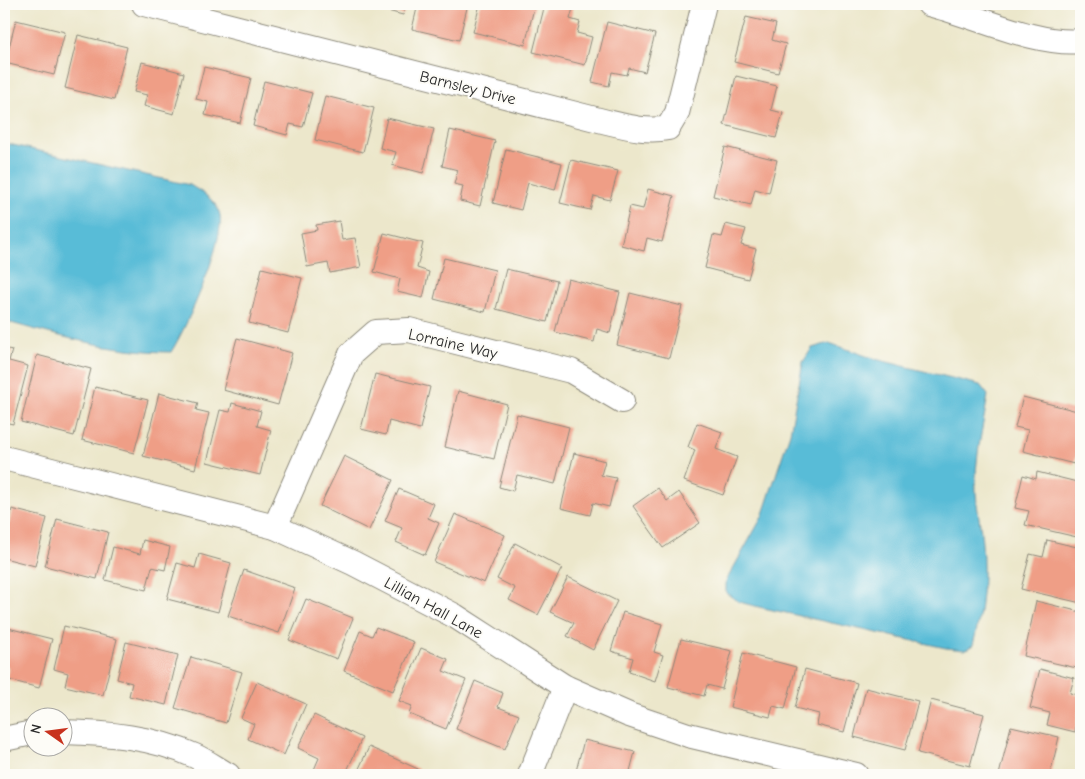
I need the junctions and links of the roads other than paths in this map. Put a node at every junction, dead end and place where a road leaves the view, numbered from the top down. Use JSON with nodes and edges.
{"nodes":[{"id":1,"x":144,"y":4,"type":"edge"},
{"id":2,"x":704,"y":4,"type":"edge"},
{"id":3,"x":929,"y":4,"type":"edge"},
{"id":4,"x":1081,"y":41,"type":"edge"},
{"id":5,"x":622,"y":401,"type":"dead end"},
{"id":6,"x":4,"y":458,"type":"edge"},
{"id":7,"x":275,"y":528,"type":"junction"},
{"id":8,"x":565,"y":687,"type":"junction"},
{"id":9,"x":72,"y":732,"type":"edge"},
{"id":10,"x":22,"y":735,"type":"edge"},
{"id":11,"x":4,"y":739,"type":"edge"},
{"id":12,"x":228,"y":775,"type":"edge"},
{"id":13,"x":530,"y":775,"type":"edge"},
{"id":14,"x":856,"y":775,"type":"edge"}],
"edges":[{"from":1,"to":2,"type":"street","name":"Barnsley Drive"},
{"from":3,"to":4,"type":"street"},
{"from":5,"to":7,"type":"street","name":"Lorraine Way"},
{"from":6,"to":7,"type":"street","name":"Lillian Hall Lane"},
{"from":7,"to":8,"type":"street","name":"Lillian Hall Lane"},
{"from":8,"to":13,"type":"street"},
{"from":8,"to":14,"type":"street","name":"Lillian Hall Lane"},
{"from":9,"to":12,"type":"street"},
{"from":10,"to":11,"type":"street"}]}
